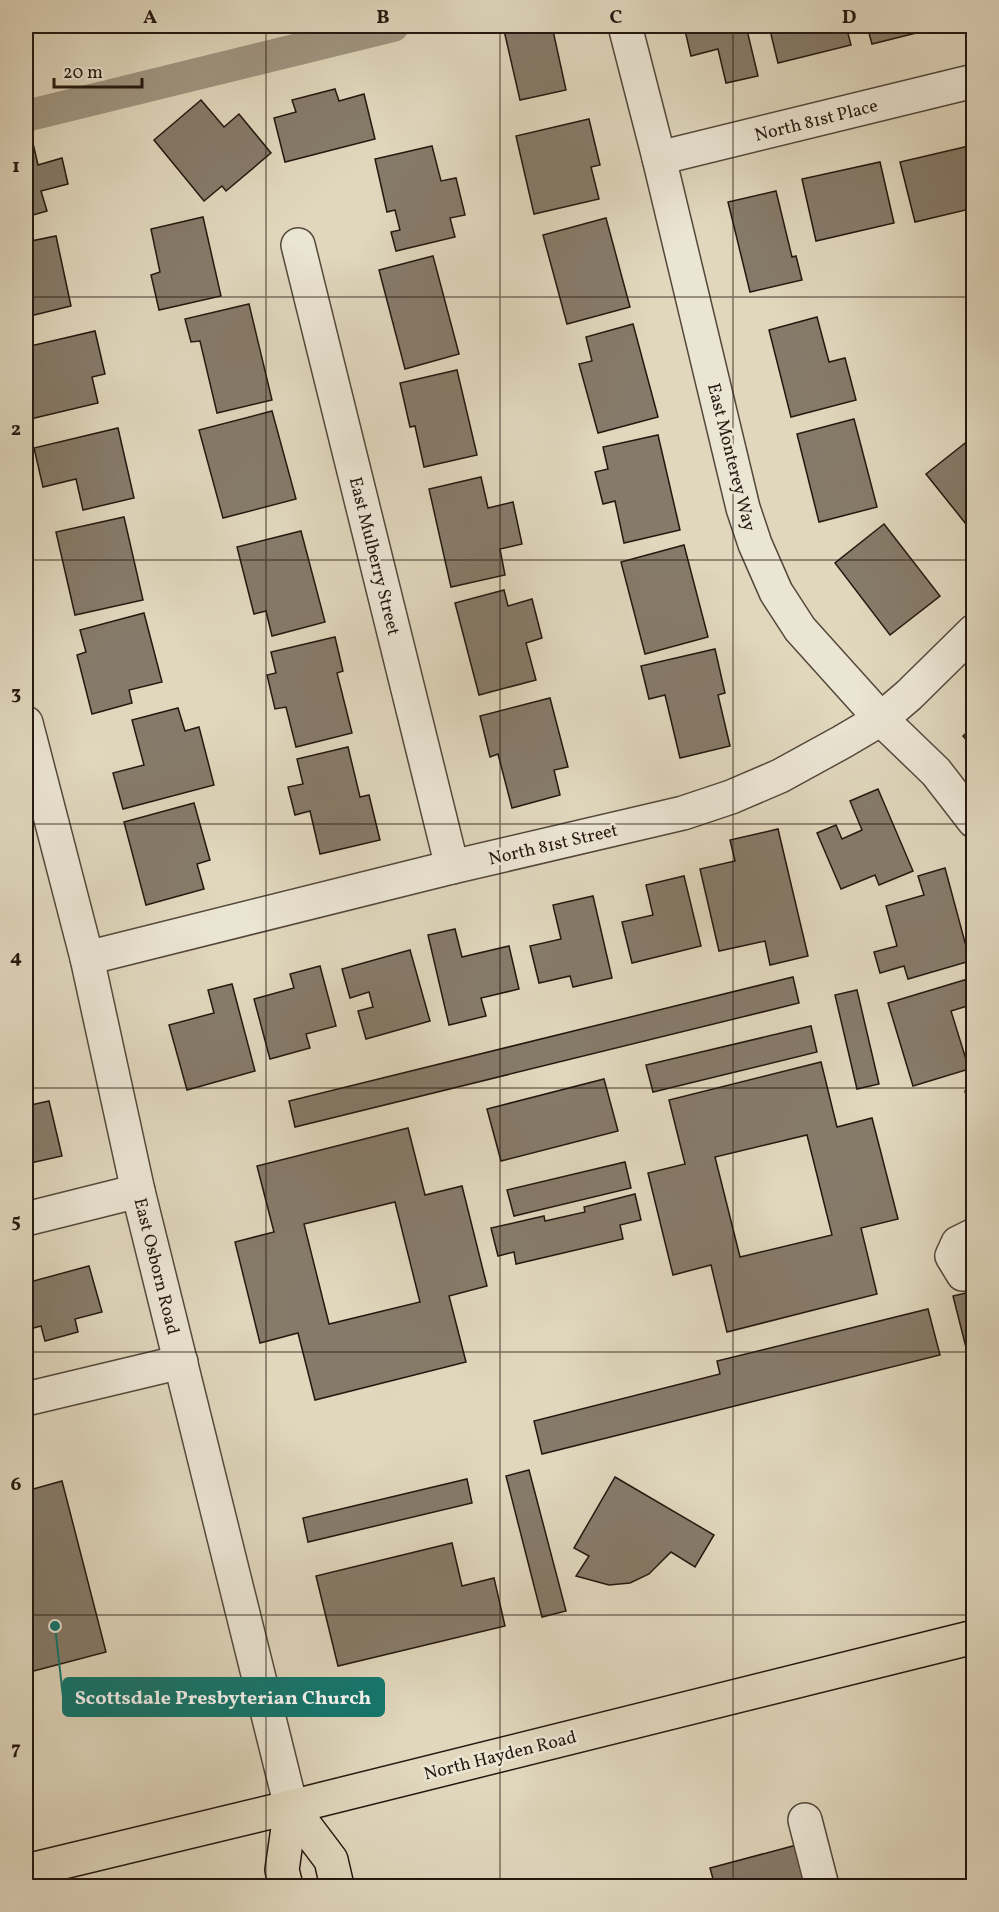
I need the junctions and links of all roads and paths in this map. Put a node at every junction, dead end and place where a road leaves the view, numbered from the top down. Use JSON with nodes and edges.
{"nodes":[{"id":1,"x":625,"y":26,"type":"edge"},
{"id":2,"x":974,"y":81,"type":"edge"},
{"id":3,"x":659,"y":158,"type":"junction"},
{"id":4,"x":298,"y":245,"type":"dead end"},
{"id":5,"x":974,"y":631,"type":"edge"},
{"id":6,"x":880,"y":718,"type":"junction"},
{"id":7,"x":26,"y":723,"type":"edge"},
{"id":8,"x":974,"y":821,"type":"edge"},
{"id":9,"x":452,"y":867,"type":"junction"},
{"id":10,"x":87,"y":958,"type":"junction"},
{"id":11,"x":138,"y":1191,"type":"junction"},
{"id":12,"x":26,"y":1219,"type":"edge"},
{"id":13,"x":974,"y":1235,"type":"edge"},
{"id":14,"x":974,"y":1273,"type":"edge"},
{"id":15,"x":181,"y":1362,"type":"junction"},
{"id":16,"x":26,"y":1399,"type":"edge"},
{"id":17,"x":974,"y":1637,"type":"edge"},
{"id":18,"x":291,"y":1808,"type":"junction"},
{"id":19,"x":805,"y":1820,"type":"dead end"},
{"id":20,"x":40,"y":1875,"type":"edge"},
{"id":21,"x":286,"y":1887,"type":"edge"},
{"id":22,"x":337,"y":1887,"type":"edge"},
{"id":23,"x":822,"y":1887,"type":"edge"}],
"edges":[{"from":1,"to":3,"type":"street","name":"East Monterey Way"},
{"from":2,"to":3,"type":"street","name":"North 81st Place"},
{"from":3,"to":6,"type":"street","name":"East Monterey Way"},
{"from":4,"to":9,"type":"street","name":"East Mulberry Street"},
{"from":5,"to":6,"type":"street","name":"North 81st Street"},
{"from":6,"to":8,"type":"street","name":"East Monterey Way"},
{"from":6,"to":9,"type":"street","name":"North 81st Street"},
{"from":7,"to":10,"type":"street","name":"East Osborn Road"},
{"from":9,"to":10,"type":"street","name":"North 81st Street"},
{"from":10,"to":11,"type":"street","name":"East Osborn Road"},
{"from":11,"to":12,"type":"street"},
{"from":11,"to":15,"type":"street","name":"East Osborn Road"},
{"from":13,"to":14,"type":"street"},
{"from":15,"to":16,"type":"street"},
{"from":15,"to":18,"type":"street","name":"East Osborn Road"},
{"from":17,"to":18,"type":"main road","name":"North Hayden Road"},
{"from":18,"to":20,"type":"main road","name":"North Hayden Road"},
{"from":18,"to":21,"type":"main road","name":"East Osborn Road"},
{"from":18,"to":22,"type":"main road","name":"East Osborn Road"},
{"from":19,"to":23,"type":"street"}]}
